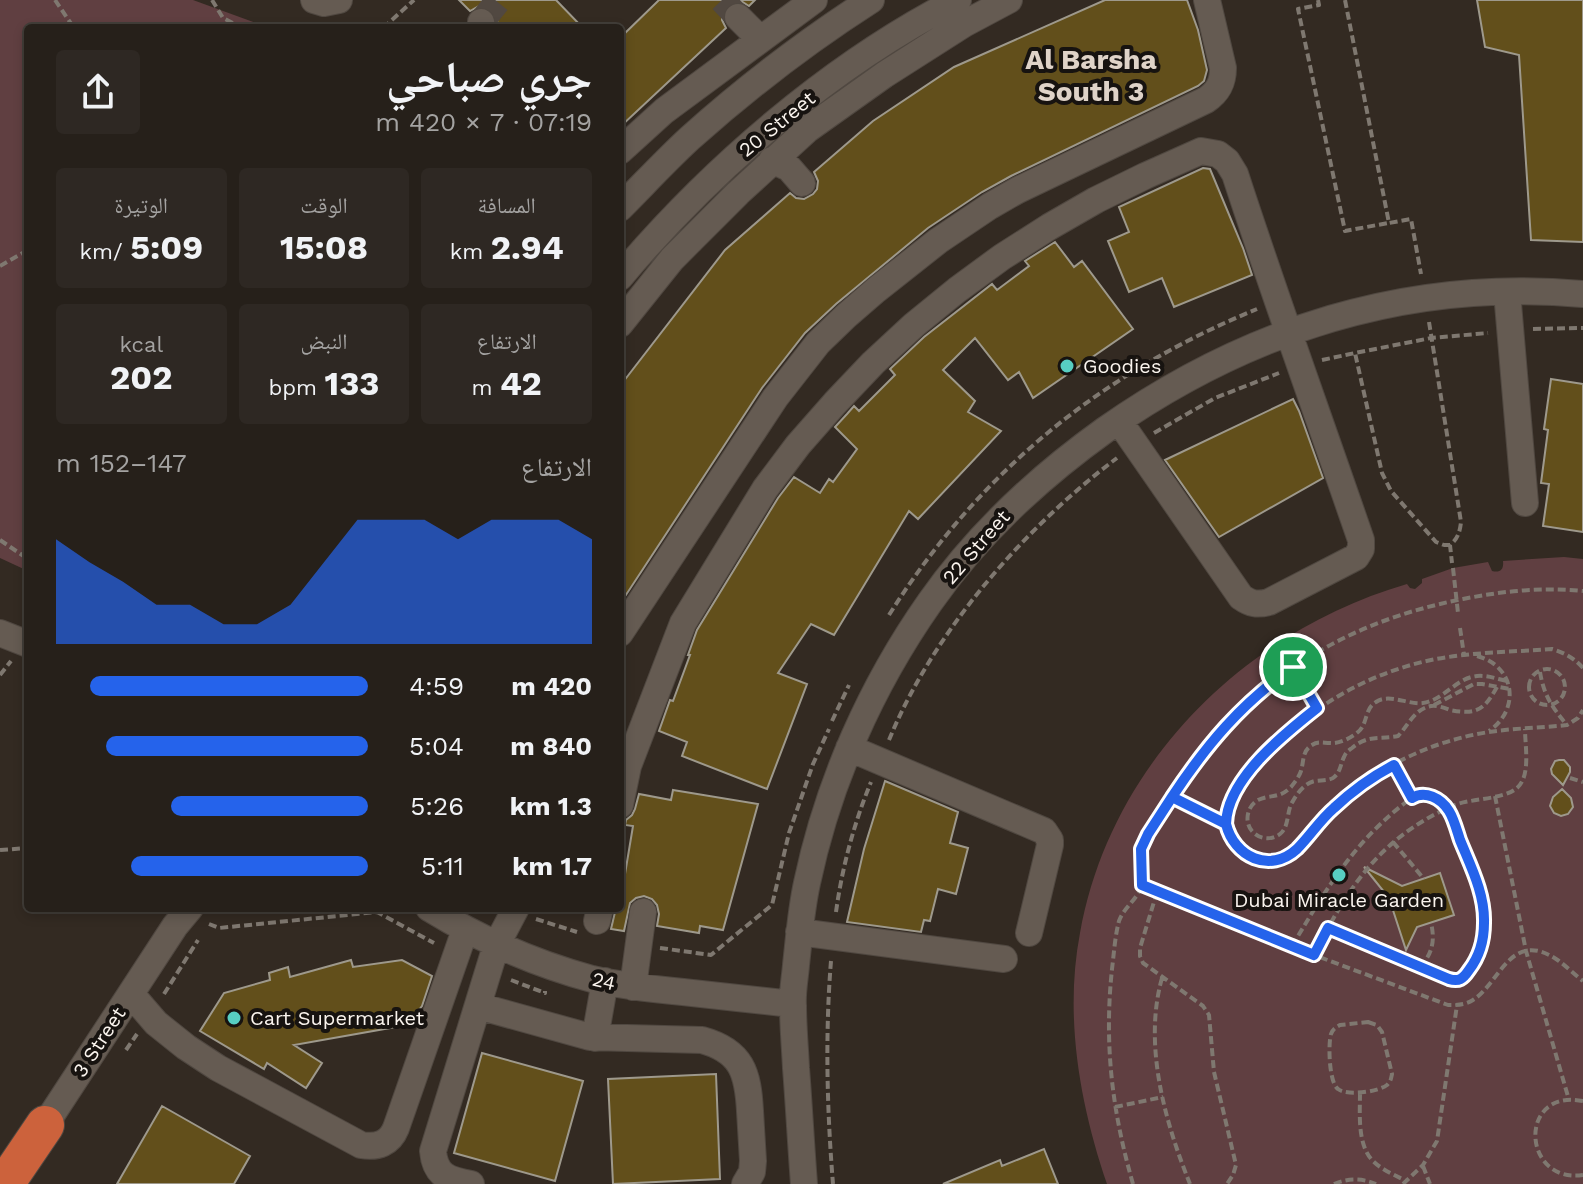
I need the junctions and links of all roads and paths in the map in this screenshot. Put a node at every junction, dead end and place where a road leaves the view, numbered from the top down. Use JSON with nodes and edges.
{"nodes":[{"id":1,"x":55,"y":0,"type":"edge"},
{"id":2,"x":212,"y":0,"type":"edge"},
{"id":3,"x":314,"y":0,"type":"edge"},
{"id":4,"x":339,"y":0,"type":"edge"},
{"id":5,"x":414,"y":0,"type":"edge"},
{"id":6,"x":814,"y":0,"type":"edge"},
{"id":7,"x":871,"y":0,"type":"edge"},
{"id":8,"x":958,"y":0,"type":"edge"},
{"id":9,"x":1009,"y":0,"type":"edge"},
{"id":10,"x":1207,"y":0,"type":"edge"},
{"id":11,"x":1318,"y":0,"type":"edge"},
{"id":12,"x":1345,"y":0,"type":"edge"},
{"id":13,"x":738,"y":17,"type":"tunnel mouth"},
{"id":14,"x":71,"y":24,"type":"edge"},
{"id":15,"x":234,"y":24,"type":"edge"},
{"id":16,"x":387,"y":24,"type":"edge"},
{"id":17,"x":760,"y":39,"type":"junction"},
{"id":18,"x":624,"y":147,"type":"edge"},
{"id":19,"x":772,"y":160,"type":"junction"},
{"id":20,"x":802,"y":183,"type":"dead end"},
{"id":21,"x":624,"y":204,"type":"edge"},
{"id":22,"x":1389,"y":223,"type":"junction"},
{"id":23,"x":24,"y":252,"type":"edge"},
{"id":24,"x":0,"y":266,"type":"edge"},
{"id":25,"x":624,"y":272,"type":"edge"},
{"id":26,"x":1507,"y":292,"type":"junction"},
{"id":27,"x":1583,"y":294,"type":"edge"},
{"id":28,"x":1426,"y":298,"type":"junction"},
{"id":29,"x":624,"y":319,"type":"edge"},
{"id":30,"x":1583,"y":328,"type":"edge"},
{"id":31,"x":1511,"y":331,"type":"junction"},
{"id":32,"x":1287,"y":332,"type":"junction"},
{"id":33,"x":1431,"y":338,"type":"junction"},
{"id":34,"x":1355,"y":353,"type":"junction"},
{"id":35,"x":1301,"y":365,"type":"junction"},
{"id":36,"x":1119,"y":421,"type":"junction"},
{"id":37,"x":1135,"y":444,"type":"junction"},
{"id":38,"x":1525,"y":503,"type":"dead end"},
{"id":39,"x":0,"y":540,"type":"edge"},
{"id":40,"x":1450,"y":545,"type":"junction"},
{"id":41,"x":24,"y":556,"type":"edge"},
{"id":42,"x":1583,"y":591,"type":"edge"},
{"id":43,"x":1457,"y":600,"type":"junction"},
{"id":44,"x":1458,"y":613,"type":"dead end"},
{"id":45,"x":624,"y":627,"type":"edge"},
{"id":46,"x":1460,"y":628,"type":"dead end"},
{"id":47,"x":0,"y":633,"type":"edge"},
{"id":48,"x":24,"y":642,"type":"edge"},
{"id":49,"x":1464,"y":655,"type":"junction"},
{"id":50,"x":1473,"y":655,"type":"junction"},
{"id":51,"x":1293,"y":667,"type":"junction"},
{"id":52,"x":1583,"y":668,"type":"edge"},
{"id":53,"x":1540,"y":670,"type":"junction"},
{"id":54,"x":1507,"y":681,"type":"junction"},
{"id":55,"x":1497,"y":687,"type":"junction"},
{"id":56,"x":1510,"y":689,"type":"junction"},
{"id":57,"x":1550,"y":705,"type":"junction"},
{"id":58,"x":1432,"y":706,"type":"junction"},
{"id":59,"x":1317,"y":708,"type":"junction"},
{"id":60,"x":1583,"y":710,"type":"edge"},
{"id":61,"x":1567,"y":725,"type":"junction"},
{"id":62,"x":1525,"y":729,"type":"junction"},
{"id":63,"x":1487,"y":732,"type":"junction"},
{"id":64,"x":849,"y":748,"type":"junction"},
{"id":65,"x":880,"y":761,"type":"junction"},
{"id":66,"x":1394,"y":765,"type":"junction"},
{"id":67,"x":1570,"y":778,"type":"dead end"},
{"id":68,"x":1583,"y":782,"type":"edge"},
{"id":69,"x":624,"y":786,"type":"edge"},
{"id":70,"x":1495,"y":796,"type":"junction"},
{"id":71,"x":1172,"y":797,"type":"junction"},
{"id":72,"x":1412,"y":798,"type":"junction"},
{"id":73,"x":1448,"y":808,"type":"junction"},
{"id":74,"x":1226,"y":824,"type":"junction"},
{"id":75,"x":1393,"y":842,"type":"junction"},
{"id":76,"x":24,"y":848,"type":"edge"},
{"id":77,"x":0,"y":850,"type":"edge"},
{"id":78,"x":1424,"y":879,"type":"dead end"},
{"id":79,"x":1142,"y":885,"type":"junction"},
{"id":80,"x":1157,"y":891,"type":"junction"},
{"id":81,"x":186,"y":912,"type":"edge"},
{"id":82,"x":189,"y":912,"type":"edge"},
{"id":83,"x":377,"y":912,"type":"edge"},
{"id":84,"x":377,"y":912,"type":"edge"},
{"id":85,"x":433,"y":912,"type":"edge"},
{"id":86,"x":514,"y":912,"type":"edge"},
{"id":87,"x":643,"y":912,"type":"dead end"},
{"id":88,"x":1431,"y":923,"type":"dead end"},
{"id":89,"x":1328,"y":928,"type":"junction"},
{"id":90,"x":799,"y":932,"type":"junction"},
{"id":91,"x":1029,"y":933,"type":"dead end"},
{"id":92,"x":833,"y":936,"type":"junction"},
{"id":93,"x":461,"y":943,"type":"junction"},
{"id":94,"x":496,"y":946,"type":"junction"},
{"id":95,"x":1292,"y":946,"type":"junction"},
{"id":96,"x":1526,"y":951,"type":"junction"},
{"id":97,"x":1314,"y":955,"type":"junction"},
{"id":98,"x":1004,"y":959,"type":"dead end"},
{"id":99,"x":552,"y":967,"type":"junction"},
{"id":100,"x":1420,"y":967,"type":"junction"},
{"id":101,"x":488,"y":972,"type":"junction"},
{"id":102,"x":1162,"y":978,"type":"junction"},
{"id":103,"x":605,"y":981,"type":"junction"},
{"id":104,"x":1583,"y":981,"type":"edge"},
{"id":105,"x":633,"y":987,"type":"junction"},
{"id":106,"x":131,"y":994,"type":"junction"},
{"id":107,"x":792,"y":1004,"type":"junction"},
{"id":108,"x":1457,"y":1005,"type":"junction"},
{"id":109,"x":478,"y":1006,"type":"junction"},
{"id":110,"x":595,"y":1038,"type":"junction"},
{"id":111,"x":1360,"y":1092,"type":"junction"},
{"id":112,"x":1163,"y":1097,"type":"junction"},
{"id":113,"x":1569,"y":1100,"type":"junction"},
{"id":114,"x":1583,"y":1101,"type":"edge"},
{"id":115,"x":1115,"y":1107,"type":"junction"},
{"id":116,"x":45,"y":1125,"type":"junction"},
{"id":117,"x":1423,"y":1166,"type":"junction"},
{"id":118,"x":1583,"y":1175,"type":"edge"},
{"id":119,"x":1404,"y":1183,"type":"edge"},
{"id":120,"x":5,"y":1184,"type":"edge"},
{"id":121,"x":25,"y":1184,"type":"edge"},
{"id":122,"x":471,"y":1184,"type":"edge"},
{"id":123,"x":745,"y":1184,"type":"edge"},
{"id":124,"x":804,"y":1184,"type":"edge"},
{"id":125,"x":833,"y":1184,"type":"edge"},
{"id":126,"x":1133,"y":1184,"type":"edge"},
{"id":127,"x":1190,"y":1184,"type":"edge"},
{"id":128,"x":1227,"y":1184,"type":"edge"},
{"id":129,"x":1334,"y":1184,"type":"edge"},
{"id":130,"x":1376,"y":1184,"type":"edge"},
{"id":131,"x":1430,"y":1184,"type":"edge"}],
"edges":[{"from":1,"to":14,"type":"path"},
{"from":2,"to":15,"type":"path"},
{"from":3,"to":4,"type":"street"},
{"from":5,"to":16,"type":"path"},
{"from":6,"to":17,"type":"street"},
{"from":7,"to":21,"type":"street"},
{"from":8,"to":25,"type":"street","name":"20 Street"},
{"from":9,"to":19,"type":"street"},
{"from":10,"to":45,"type":"street"},
{"from":11,"to":22,"type":"path"},
{"from":12,"to":22,"type":"path"},
{"from":13,"to":17,"type":"street"},
{"from":17,"to":18,"type":"street"},
{"from":19,"to":20,"type":"street"},
{"from":19,"to":29,"type":"street"},
{"from":22,"to":28,"type":"path"},
{"from":23,"to":24,"type":"path"},
{"from":26,"to":27,"type":"street","name":"22 Street"},
{"from":26,"to":28,"type":"street","name":"22 Street"},
{"from":26,"to":31,"type":"street"},
{"from":28,"to":32,"type":"street","name":"22 Street"},
{"from":28,"to":33,"type":"path"},
{"from":30,"to":31,"type":"path"},
{"from":31,"to":33,"type":"path"},
{"from":31,"to":38,"type":"street"},
{"from":32,"to":35,"type":"street"},
{"from":32,"to":36,"type":"street","name":"22 Street"},
{"from":32,"to":69,"type":"street"},
{"from":33,"to":34,"type":"path"},
{"from":33,"to":40,"type":"path"},
{"from":34,"to":35,"type":"path"},
{"from":34,"to":40,"type":"path"},
{"from":35,"to":37,"type":"path"},
{"from":35,"to":37,"type":"street"},
{"from":36,"to":37,"type":"street"},
{"from":36,"to":64,"type":"street","name":"22 Street"},
{"from":37,"to":65,"type":"path"},
{"from":39,"to":41,"type":"path"},
{"from":40,"to":43,"type":"path"},
{"from":42,"to":43,"type":"path"},
{"from":43,"to":44,"type":"path"},
{"from":43,"to":51,"type":"path"},
{"from":46,"to":49,"type":"path"},
{"from":47,"to":48,"type":"street"},
{"from":49,"to":50,"type":"path"},
{"from":49,"to":59,"type":"path"},
{"from":50,"to":52,"type":"path"},
{"from":50,"to":54,"type":"path"},
{"from":51,"to":59,"type":"path"},
{"from":51,"to":71,"type":"path"},
{"from":53,"to":57,"type":"path"},
{"from":53,"to":57,"type":"path"},
{"from":53,"to":57,"type":"path"},
{"from":54,"to":56,"type":"path"},
{"from":54,"to":58,"type":"path"},
{"from":55,"to":56,"type":"path"},
{"from":55,"to":58,"type":"path"},
{"from":55,"to":58,"type":"path"},
{"from":56,"to":63,"type":"path"},
{"from":57,"to":61,"type":"path"},
{"from":59,"to":74,"type":"path"},
{"from":60,"to":61,"type":"path"},
{"from":61,"to":62,"type":"path"},
{"from":62,"to":63,"type":"path"},
{"from":62,"to":70,"type":"path"},
{"from":63,"to":66,"type":"path"},
{"from":64,"to":65,"type":"street"},
{"from":64,"to":90,"type":"street","name":"22 Street"},
{"from":65,"to":91,"type":"street"},
{"from":65,"to":92,"type":"path"},
{"from":66,"to":72,"type":"path"},
{"from":66,"to":74,"type":"path"},
{"from":67,"to":68,"type":"path"},
{"from":70,"to":73,"type":"path"},
{"from":70,"to":96,"type":"path"},
{"from":71,"to":74,"type":"path"},
{"from":71,"to":79,"type":"path"},
{"from":72,"to":73,"type":"path"},
{"from":72,"to":95,"type":"path"},
{"from":73,"to":75,"type":"path"},
{"from":73,"to":100,"type":"path"},
{"from":75,"to":78,"type":"path"},
{"from":75,"to":89,"type":"path"},
{"from":76,"to":77,"type":"path"},
{"from":79,"to":80,"type":"path"},
{"from":79,"to":115,"type":"path"},
{"from":80,"to":95,"type":"path"},
{"from":80,"to":102,"type":"path"},
{"from":81,"to":106,"type":"street","name":"3 Street"},
{"from":82,"to":83,"type":"path"},
{"from":84,"to":93,"type":"path"},
{"from":85,"to":93,"type":"street","name":"24"},
{"from":86,"to":94,"type":"street"},
{"from":87,"to":105,"type":"street"},
{"from":88,"to":100,"type":"path"},
{"from":89,"to":97,"type":"path"},
{"from":89,"to":100,"type":"path"},
{"from":90,"to":92,"type":"street"},
{"from":90,"to":107,"type":"street","name":"22 Street"},
{"from":92,"to":98,"type":"street"},
{"from":92,"to":125,"type":"path"},
{"from":93,"to":94,"type":"street","name":"24"},
{"from":93,"to":106,"type":"street"},
{"from":94,"to":99,"type":"street","name":"24"},
{"from":94,"to":101,"type":"street"},
{"from":95,"to":97,"type":"path"},
{"from":96,"to":104,"type":"path"},
{"from":96,"to":108,"type":"path"},
{"from":96,"to":113,"type":"path"},
{"from":97,"to":108,"type":"path"},
{"from":99,"to":101,"type":"path"},
{"from":99,"to":103,"type":"street","name":"24"},
{"from":101,"to":109,"type":"street"},
{"from":102,"to":112,"type":"path"},
{"from":102,"to":128,"type":"path"},
{"from":103,"to":105,"type":"street","name":"24"},
{"from":103,"to":110,"type":"street"},
{"from":105,"to":107,"type":"street","name":"24"},
{"from":106,"to":116,"type":"street","name":"3 Street"},
{"from":107,"to":124,"type":"street","name":"22 Street"},
{"from":108,"to":117,"type":"path"},
{"from":109,"to":110,"type":"street"},
{"from":109,"to":122,"type":"street"},
{"from":110,"to":123,"type":"street"},
{"from":111,"to":111,"type":"path"},
{"from":111,"to":119,"type":"path"},
{"from":112,"to":115,"type":"path"},
{"from":112,"to":127,"type":"path"},
{"from":113,"to":114,"type":"path"},
{"from":113,"to":118,"type":"path"},
{"from":115,"to":126,"type":"path"},
{"from":116,"to":120,"type":"highway"},
{"from":116,"to":121,"type":"street","name":"3 Street"},
{"from":117,"to":119,"type":"path"},
{"from":117,"to":131,"type":"path"},
{"from":129,"to":130,"type":"path"}]}
